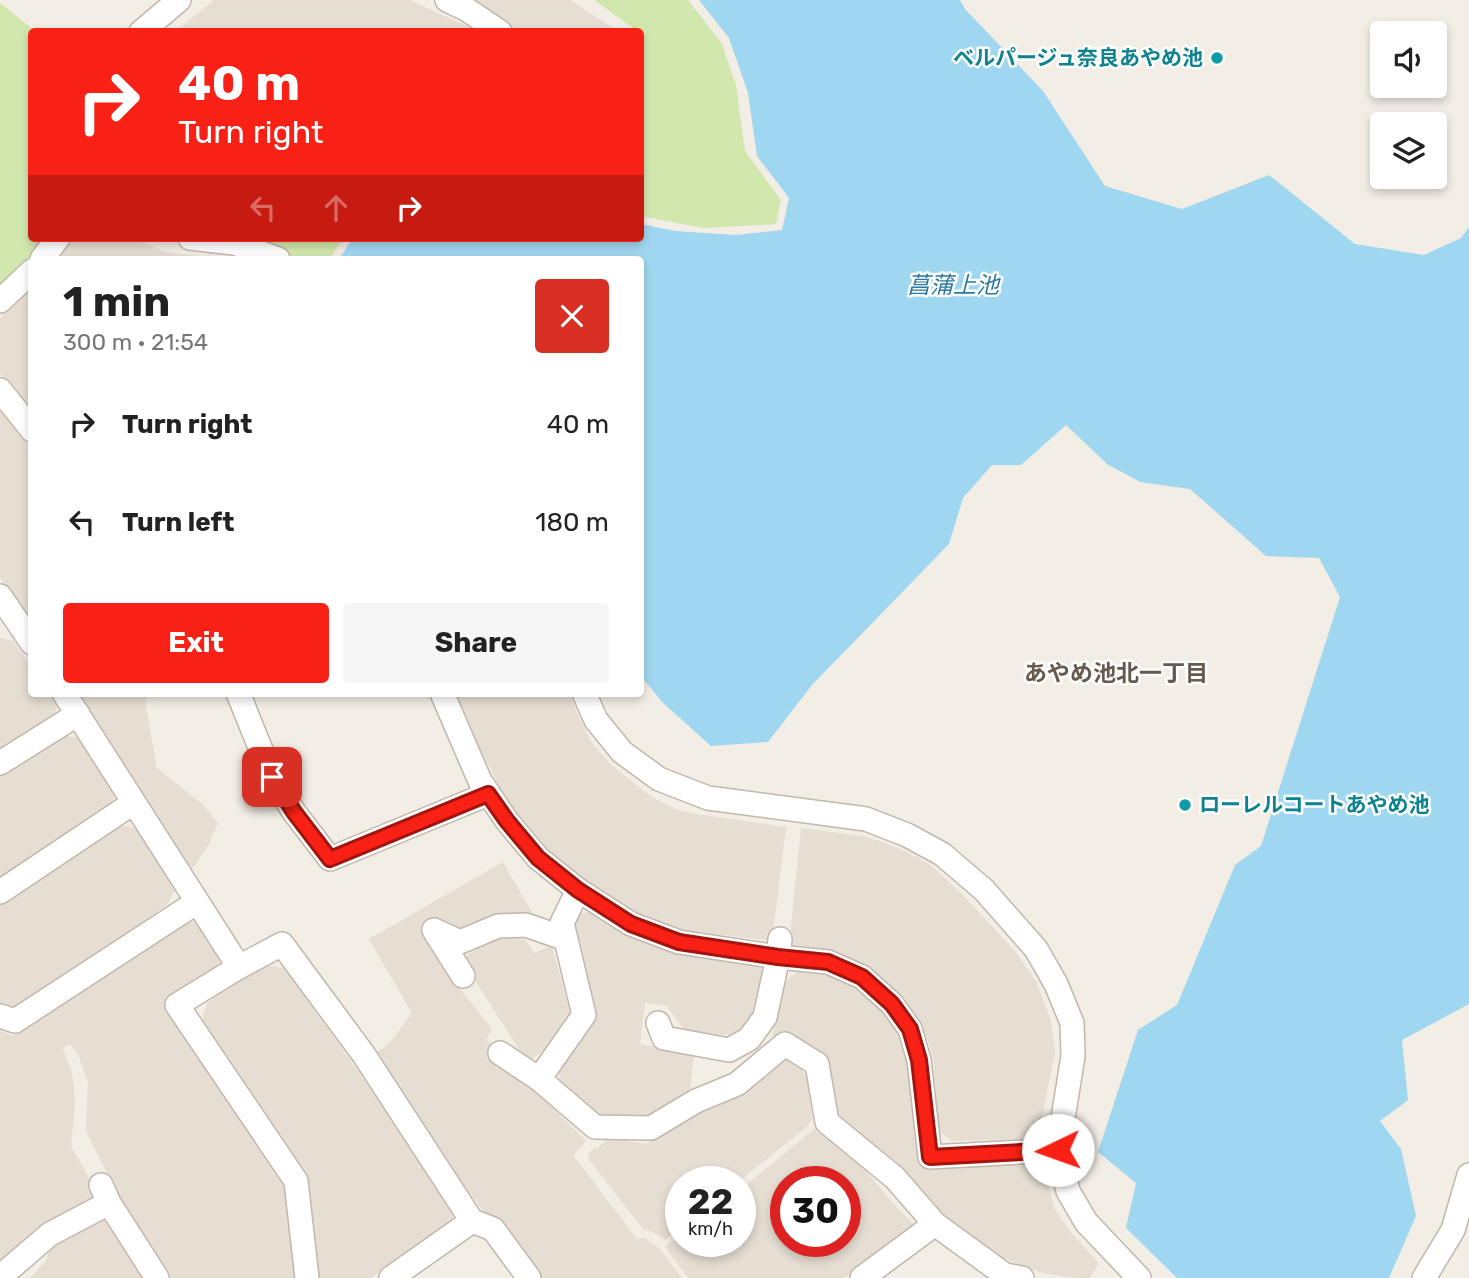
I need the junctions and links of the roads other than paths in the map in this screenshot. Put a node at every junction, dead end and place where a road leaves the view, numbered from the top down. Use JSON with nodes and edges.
{"nodes":[{"id":1,"x":447,"y":0,"type":"edge"},
{"id":2,"x":163,"y":4,"type":"edge"},
{"id":3,"x":144,"y":28,"type":"edge"},
{"id":4,"x":494,"y":28,"type":"edge"},
{"id":5,"x":55,"y":242,"type":"edge"},
{"id":6,"x":225,"y":242,"type":"edge"},
{"id":7,"x":44,"y":256,"type":"edge"},
{"id":8,"x":270,"y":256,"type":"edge"},
{"id":9,"x":28,"y":275,"type":"edge"},
{"id":10,"x":0,"y":301,"type":"edge"},
{"id":11,"x":0,"y":390,"type":"edge"},
{"id":12,"x":28,"y":425,"type":"edge"},
{"id":13,"x":3,"y":608,"type":"edge"},
{"id":14,"x":28,"y":638,"type":"edge"},
{"id":15,"x":67,"y":697,"type":"edge"},
{"id":16,"x":240,"y":697,"type":"edge"},
{"id":17,"x":444,"y":697,"type":"edge"},
{"id":18,"x":586,"y":697,"type":"edge"},
{"id":19,"x":78,"y":714,"type":"junction"},
{"id":20,"x":0,"y":763,"type":"edge"},
{"id":21,"x":488,"y":794,"type":"junction"},
{"id":22,"x":133,"y":803,"type":"junction"},
{"id":23,"x":578,"y":890,"type":"junction"},
{"id":24,"x":0,"y":892,"type":"edge"},
{"id":25,"x":197,"y":902,"type":"junction"},
{"id":26,"x":566,"y":939,"type":"junction"},
{"id":27,"x":779,"y":948,"type":"junction"},
{"id":28,"x":239,"y":967,"type":"junction"},
{"id":29,"x":463,"y":975,"type":"dead end"},
{"id":30,"x":0,"y":1016,"type":"edge"},
{"id":31,"x":658,"y":1023,"type":"dead end"},
{"id":32,"x":500,"y":1053,"type":"dead end"},
{"id":33,"x":538,"y":1079,"type":"junction"},
{"id":34,"x":1058,"y":1150,"type":"junction"},
{"id":35,"x":1469,"y":1175,"type":"edge"},
{"id":36,"x":472,"y":1221,"type":"junction"},
{"id":37,"x":935,"y":1224,"type":"junction"},
{"id":38,"x":0,"y":1277,"type":"edge"},
{"id":39,"x":157,"y":1278,"type":"edge"},
{"id":40,"x":307,"y":1278,"type":"edge"},
{"id":41,"x":391,"y":1278,"type":"edge"},
{"id":42,"x":529,"y":1278,"type":"edge"},
{"id":43,"x":862,"y":1278,"type":"edge"},
{"id":44,"x":1022,"y":1278,"type":"edge"},
{"id":45,"x":1139,"y":1278,"type":"edge"},
{"id":46,"x":1424,"y":1278,"type":"edge"}],
"edges":[{"from":1,"to":4,"type":"street"},
{"from":2,"to":3,"type":"street"},
{"from":5,"to":7,"type":"street"},
{"from":6,"to":8,"type":"street"},
{"from":9,"to":10,"type":"street"},
{"from":11,"to":12,"type":"street"},
{"from":13,"to":14,"type":"street"},
{"from":15,"to":19,"type":"street"},
{"from":16,"to":21,"type":"street"},
{"from":17,"to":21,"type":"street"},
{"from":18,"to":34,"type":"street"},
{"from":19,"to":20,"type":"street"},
{"from":19,"to":22,"type":"street"},
{"from":21,"to":23,"type":"street"},
{"from":22,"to":24,"type":"street"},
{"from":22,"to":25,"type":"street"},
{"from":23,"to":26,"type":"street"},
{"from":23,"to":27,"type":"street"},
{"from":25,"to":28,"type":"street"},
{"from":25,"to":30,"type":"street"},
{"from":26,"to":29,"type":"street"},
{"from":26,"to":33,"type":"street"},
{"from":27,"to":31,"type":"street"},
{"from":27,"to":34,"type":"street"},
{"from":28,"to":36,"type":"street"},
{"from":28,"to":40,"type":"street"},
{"from":32,"to":33,"type":"street"},
{"from":33,"to":37,"type":"street"},
{"from":34,"to":45,"type":"street"},
{"from":35,"to":46,"type":"street"},
{"from":36,"to":41,"type":"street"},
{"from":36,"to":42,"type":"street"},
{"from":37,"to":43,"type":"street"},
{"from":37,"to":44,"type":"street"},
{"from":38,"to":39,"type":"street"}]}
